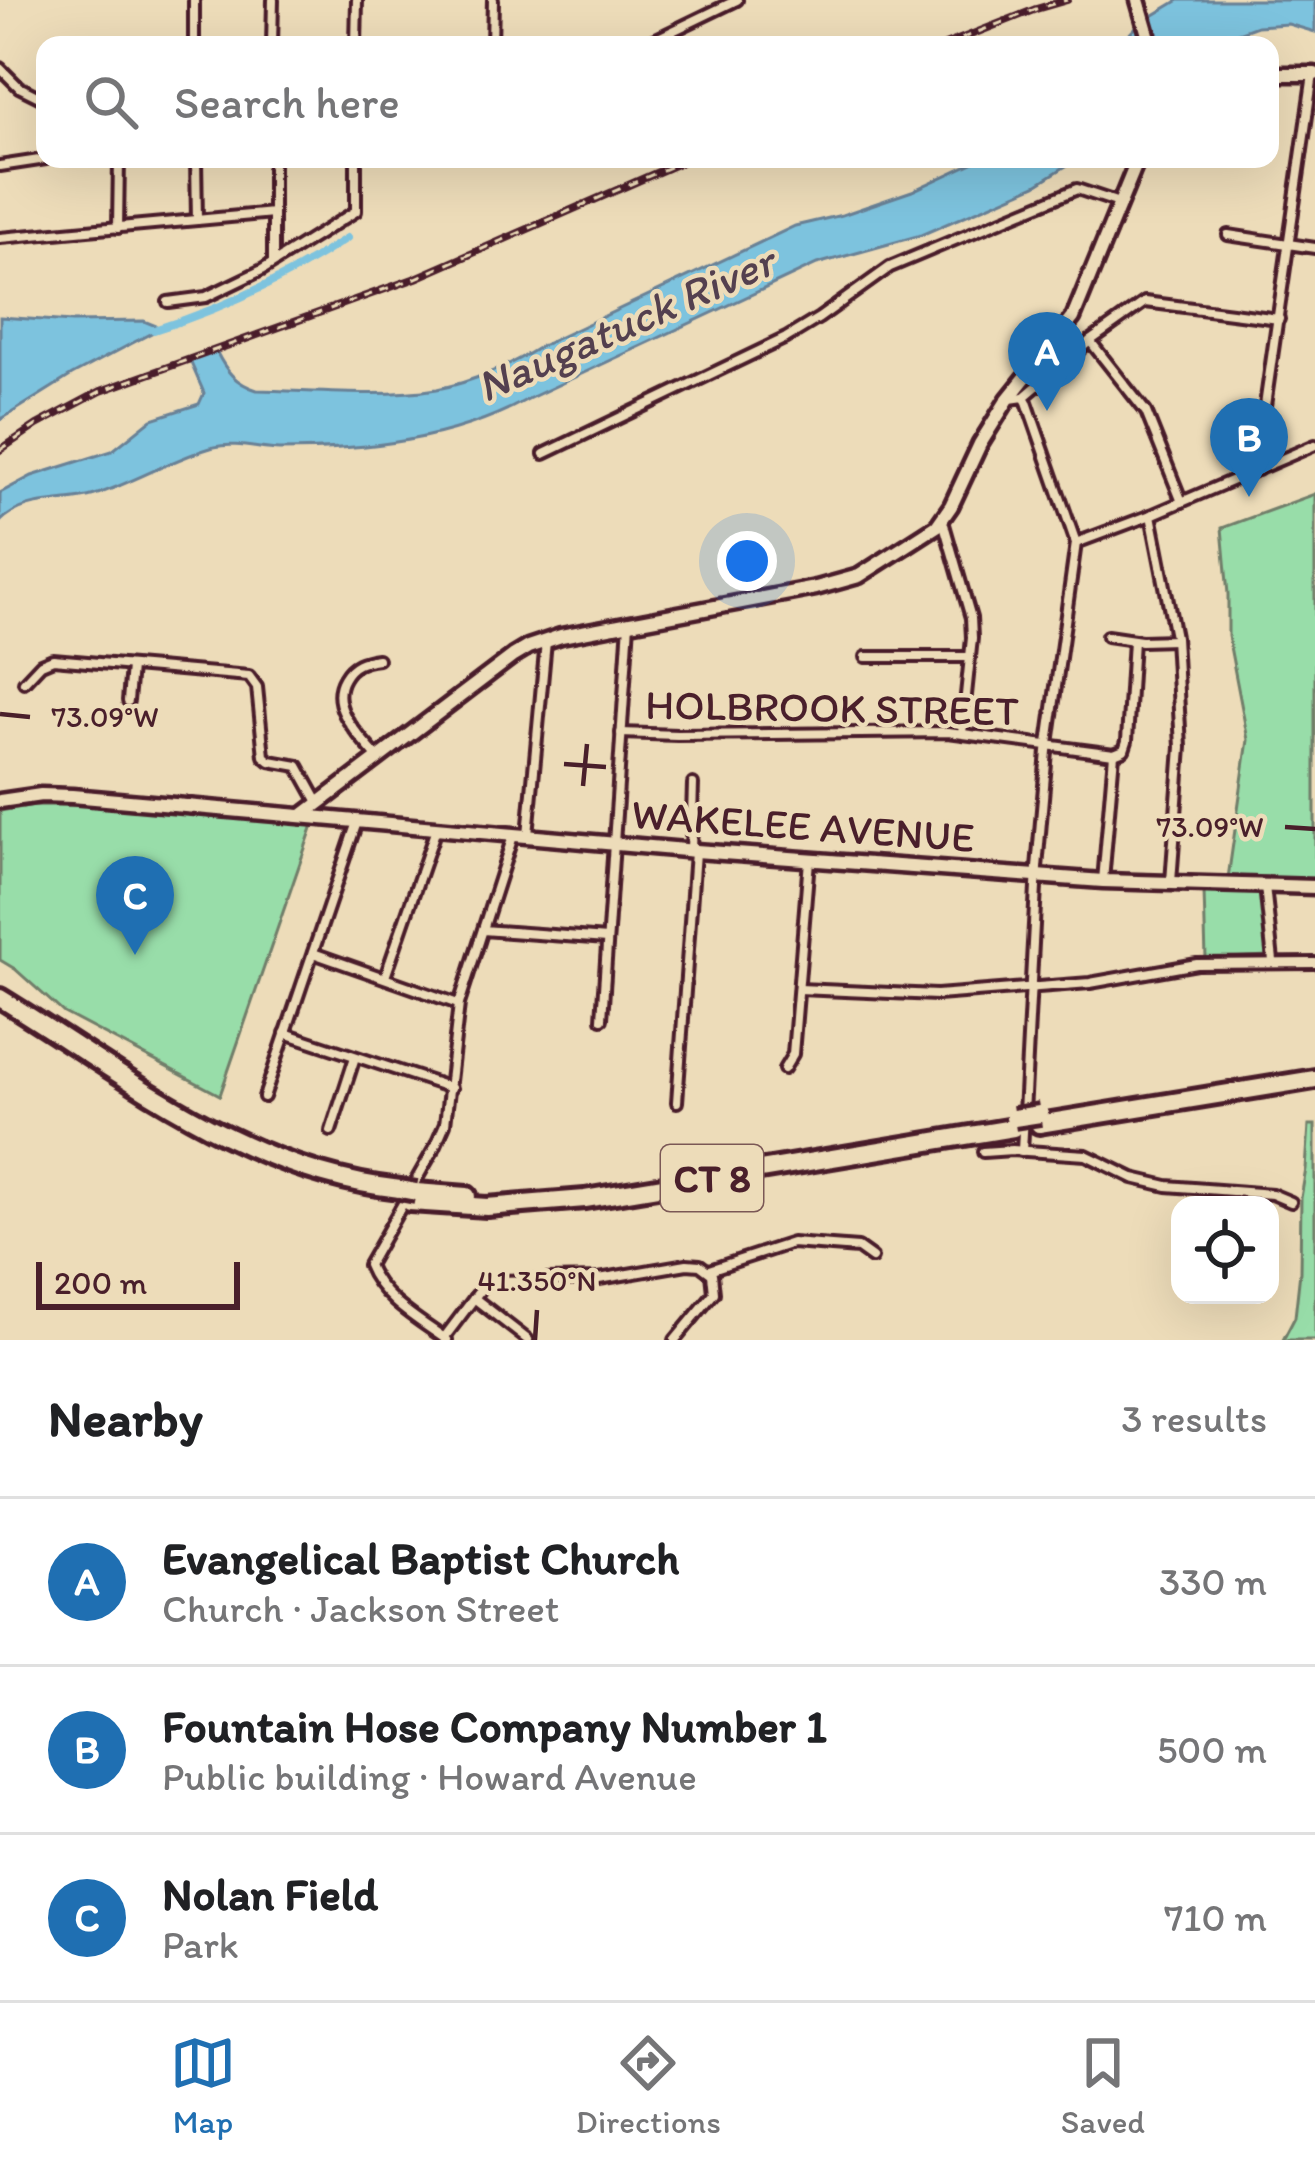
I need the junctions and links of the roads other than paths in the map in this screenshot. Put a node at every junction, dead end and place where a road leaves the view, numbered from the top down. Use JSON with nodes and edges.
{"nodes":[{"id":1,"x":194,"y":0,"type":"edge"},
{"id":2,"x":273,"y":0,"type":"edge"},
{"id":3,"x":357,"y":0,"type":"edge"},
{"id":4,"x":493,"y":0,"type":"edge"},
{"id":5,"x":737,"y":0,"type":"edge"},
{"id":6,"x":1138,"y":0,"type":"edge"},
{"id":7,"x":194,"y":36,"type":"edge"},
{"id":8,"x":272,"y":36,"type":"edge"},
{"id":9,"x":356,"y":36,"type":"edge"},
{"id":10,"x":492,"y":36,"type":"edge"},
{"id":11,"x":662,"y":36,"type":"edge"},
{"id":12,"x":1148,"y":36,"type":"edge"},
{"id":13,"x":0,"y":68,"type":"edge"},
{"id":14,"x":1279,"y":74,"type":"edge"},
{"id":15,"x":1314,"y":74,"type":"edge"},
{"id":16,"x":36,"y":96,"type":"edge"},
{"id":17,"x":36,"y":160,"type":"edge"},
{"id":18,"x":0,"y":166,"type":"edge"},
{"id":19,"x":119,"y":168,"type":"edge"},
{"id":20,"x":196,"y":168,"type":"edge"},
{"id":21,"x":273,"y":168,"type":"edge"},
{"id":22,"x":356,"y":168,"type":"edge"},
{"id":23,"x":1134,"y":168,"type":"edge"},
{"id":24,"x":1119,"y":203,"type":"junction"},
{"id":25,"x":273,"y":213,"type":"junction"},
{"id":26,"x":196,"y":220,"type":"junction"},
{"id":27,"x":118,"y":228,"type":"junction"},
{"id":28,"x":1228,"y":235,"type":"dead end"},
{"id":29,"x":0,"y":238,"type":"edge"},
{"id":30,"x":1290,"y":244,"type":"junction"},
{"id":31,"x":1315,"y":248,"type":"edge"},
{"id":32,"x":273,"y":262,"type":"junction"},
{"id":33,"x":168,"y":302,"type":"dead end"},
{"id":34,"x":1279,"y":319,"type":"junction"},
{"id":35,"x":1090,"y":341,"type":"junction"},
{"id":36,"x":1024,"y":397,"type":"junction"},
{"id":37,"x":1008,"y":399,"type":"junction"},
{"id":38,"x":1315,"y":445,"type":"edge"},
{"id":39,"x":544,"y":454,"type":"dead end"},
{"id":40,"x":1258,"y":470,"type":"junction"},
{"id":41,"x":1182,"y":502,"type":"junction"},
{"id":42,"x":1151,"y":515,"type":"junction"},
{"id":43,"x":943,"y":520,"type":"junction"},
{"id":44,"x":1076,"y":543,"type":"junction"},
{"id":45,"x":629,"y":623,"type":"junction"},
{"id":46,"x":1107,"y":636,"type":"dead end"},
{"id":47,"x":546,"y":640,"type":"junction"},
{"id":48,"x":1133,"y":640,"type":"junction"},
{"id":49,"x":1175,"y":640,"type":"junction"},
{"id":50,"x":866,"y":657,"type":"dead end"},
{"id":51,"x":970,"y":658,"type":"junction"},
{"id":52,"x":378,"y":659,"type":"dead end"},
{"id":53,"x":131,"y":667,"type":"junction"},
{"id":54,"x":24,"y":682,"type":"dead end"},
{"id":55,"x":128,"y":701,"type":"dead end"},
{"id":56,"x":621,"y":733,"type":"junction"},
{"id":57,"x":962,"y":733,"type":"junction"},
{"id":58,"x":1048,"y":743,"type":"junction"},
{"id":59,"x":1114,"y":754,"type":"junction"},
{"id":60,"x":378,"y":759,"type":"junction"},
{"id":61,"x":693,"y":784,"type":"dead end"},
{"id":62,"x":0,"y":801,"type":"edge"},
{"id":63,"x":318,"y":802,"type":"junction"},
{"id":64,"x":302,"y":816,"type":"junction"},
{"id":65,"x":357,"y":822,"type":"junction"},
{"id":66,"x":436,"y":829,"type":"junction"},
{"id":67,"x":520,"y":836,"type":"junction"},
{"id":68,"x":615,"y":844,"type":"junction"},
{"id":69,"x":693,"y":850,"type":"junction"},
{"id":70,"x":809,"y":859,"type":"junction"},
{"id":71,"x":1037,"y":876,"type":"junction"},
{"id":72,"x":1103,"y":880,"type":"junction"},
{"id":73,"x":1171,"y":884,"type":"junction"},
{"id":74,"x":1265,"y":886,"type":"junction"},
{"id":75,"x":1315,"y":887,"type":"edge"},
{"id":76,"x":483,"y":930,"type":"junction"},
{"id":77,"x":607,"y":939,"type":"junction"},
{"id":78,"x":313,"y":953,"type":"junction"},
{"id":79,"x":1274,"y":962,"type":"junction"},
{"id":80,"x":1315,"y":963,"type":"edge"},
{"id":81,"x":385,"y":977,"type":"junction"},
{"id":82,"x":799,"y":988,"type":"junction"},
{"id":83,"x":1031,"y":989,"type":"junction"},
{"id":84,"x":0,"y":996,"type":"edge"},
{"id":85,"x":459,"y":1004,"type":"junction"},
{"id":86,"x":0,"y":1010,"type":"edge"},
{"id":87,"x":602,"y":1019,"type":"dead end"},
{"id":88,"x":285,"y":1033,"type":"junction"},
{"id":89,"x":355,"y":1057,"type":"junction"},
{"id":90,"x":1315,"y":1068,"type":"edge"},
{"id":91,"x":784,"y":1069,"type":"dead end"},
{"id":92,"x":1315,"y":1079,"type":"edge"},
{"id":93,"x":451,"y":1088,"type":"junction"},
{"id":94,"x":264,"y":1097,"type":"dead end"},
{"id":95,"x":677,"y":1102,"type":"dead end"},
{"id":96,"x":1039,"y":1119,"type":"junction"},
{"id":97,"x":332,"y":1132,"type":"dead end"},
{"id":98,"x":1022,"y":1151,"type":"junction"},
{"id":99,"x":982,"y":1152,"type":"dead end"},
{"id":100,"x":405,"y":1196,"type":"junction"},
{"id":101,"x":1291,"y":1202,"type":"dead end"},
{"id":102,"x":872,"y":1258,"type":"dead end"},
{"id":103,"x":709,"y":1270,"type":"junction"},
{"id":104,"x":474,"y":1298,"type":"junction"},
{"id":105,"x":446,"y":1339,"type":"edge"},
{"id":106,"x":528,"y":1340,"type":"edge"},
{"id":107,"x":675,"y":1340,"type":"edge"}],
"edges":[{"from":1,"to":7,"type":"street"},
{"from":2,"to":8,"type":"street"},
{"from":3,"to":9,"type":"street"},
{"from":4,"to":10,"type":"street"},
{"from":5,"to":11,"type":"street"},
{"from":6,"to":12,"type":"main road"},
{"from":13,"to":16,"type":"street"},
{"from":14,"to":15,"type":"main road"},
{"from":15,"to":30,"type":"street"},
{"from":17,"to":18,"type":"street"},
{"from":19,"to":27,"type":"street"},
{"from":20,"to":26,"type":"street"},
{"from":21,"to":25,"type":"street"},
{"from":22,"to":32,"type":"street"},
{"from":23,"to":24,"type":"main road"},
{"from":24,"to":37,"type":"main road"},
{"from":24,"to":39,"type":"street"},
{"from":25,"to":26,"type":"street"},
{"from":25,"to":32,"type":"street"},
{"from":26,"to":27,"type":"street"},
{"from":27,"to":29,"type":"street"},
{"from":28,"to":30,"type":"street"},
{"from":30,"to":31,"type":"street"},
{"from":30,"to":34,"type":"street"},
{"from":32,"to":33,"type":"street"},
{"from":34,"to":35,"type":"street"},
{"from":34,"to":40,"type":"street"},
{"from":35,"to":36,"type":"street"},
{"from":35,"to":41,"type":"street"},
{"from":36,"to":37,"type":"street"},
{"from":36,"to":44,"type":"street"},
{"from":37,"to":43,"type":"main road"},
{"from":38,"to":40,"type":"street"},
{"from":40,"to":41,"type":"street"},
{"from":41,"to":42,"type":"street"},
{"from":42,"to":44,"type":"street"},
{"from":42,"to":49,"type":"street"},
{"from":43,"to":45,"type":"main road"},
{"from":43,"to":51,"type":"street"},
{"from":44,"to":58,"type":"street"},
{"from":45,"to":47,"type":"main road"},
{"from":45,"to":56,"type":"street"},
{"from":46,"to":48,"type":"street"},
{"from":47,"to":60,"type":"main road"},
{"from":47,"to":67,"type":"street"},
{"from":48,"to":49,"type":"street"},
{"from":48,"to":59,"type":"street"},
{"from":49,"to":73,"type":"street"},
{"from":50,"to":51,"type":"street"},
{"from":51,"to":57,"type":"street"},
{"from":52,"to":60,"type":"street"},
{"from":53,"to":54,"type":"street"},
{"from":53,"to":55,"type":"street"},
{"from":53,"to":63,"type":"street"},
{"from":56,"to":57,"type":"street","name":"HOLBROOK STREET"},
{"from":56,"to":68,"type":"street"},
{"from":57,"to":58,"type":"street","name":"HOLBROOK STREET"},
{"from":58,"to":59,"type":"street","name":"HOLBROOK STREET"},
{"from":58,"to":71,"type":"street"},
{"from":59,"to":72,"type":"street"},
{"from":60,"to":63,"type":"main road"},
{"from":61,"to":69,"type":"street"},
{"from":62,"to":64,"type":"main road","name":"WAKELEE AVENUE"},
{"from":63,"to":64,"type":"main road"},
{"from":64,"to":65,"type":"main road","name":"WAKELEE AVENUE"},
{"from":65,"to":66,"type":"main road","name":"WAKELEE AVENUE"},
{"from":65,"to":78,"type":"street"},
{"from":66,"to":67,"type":"main road","name":"WAKELEE AVENUE"},
{"from":66,"to":81,"type":"street"},
{"from":67,"to":68,"type":"main road","name":"WAKELEE AVENUE"},
{"from":67,"to":76,"type":"street"},
{"from":68,"to":69,"type":"main road","name":"WAKELEE AVENUE"},
{"from":68,"to":77,"type":"street"},
{"from":69,"to":70,"type":"main road","name":"WAKELEE AVENUE"},
{"from":69,"to":95,"type":"street"},
{"from":70,"to":71,"type":"main road","name":"WAKELEE AVENUE"},
{"from":70,"to":82,"type":"street"},
{"from":71,"to":72,"type":"main road","name":"WAKELEE AVENUE"},
{"from":71,"to":83,"type":"street"},
{"from":72,"to":73,"type":"main road","name":"WAKELEE AVENUE"},
{"from":73,"to":74,"type":"main road","name":"WAKELEE AVENUE"},
{"from":74,"to":75,"type":"main road","name":"WAKELEE AVENUE"},
{"from":74,"to":79,"type":"street"},
{"from":76,"to":77,"type":"street"},
{"from":76,"to":85,"type":"street"},
{"from":77,"to":87,"type":"street"},
{"from":78,"to":81,"type":"street"},
{"from":78,"to":88,"type":"street"},
{"from":79,"to":80,"type":"street"},
{"from":79,"to":83,"type":"street"},
{"from":81,"to":85,"type":"street"},
{"from":82,"to":83,"type":"street"},
{"from":82,"to":91,"type":"street"},
{"from":83,"to":98,"type":"street"},
{"from":84,"to":100,"type":"highway","number":"CT 8"},
{"from":85,"to":93,"type":"street"},
{"from":86,"to":100,"type":"highway","number":"CT 8"},
{"from":88,"to":89,"type":"street"},
{"from":88,"to":94,"type":"street"},
{"from":89,"to":93,"type":"street"},
{"from":89,"to":97,"type":"street"},
{"from":90,"to":96,"type":"highway","number":"CT 8"},
{"from":92,"to":96,"type":"highway","number":"CT 8"},
{"from":93,"to":105,"type":"street"},
{"from":96,"to":100,"type":"highway","number":"CT 8","bridge":true},
{"from":98,"to":99,"type":"street"},
{"from":98,"to":101,"type":"street"},
{"from":102,"to":103,"type":"street"},
{"from":103,"to":104,"type":"street"},
{"from":103,"to":107,"type":"street"},
{"from":104,"to":105,"type":"street"},
{"from":104,"to":106,"type":"street"}]}
